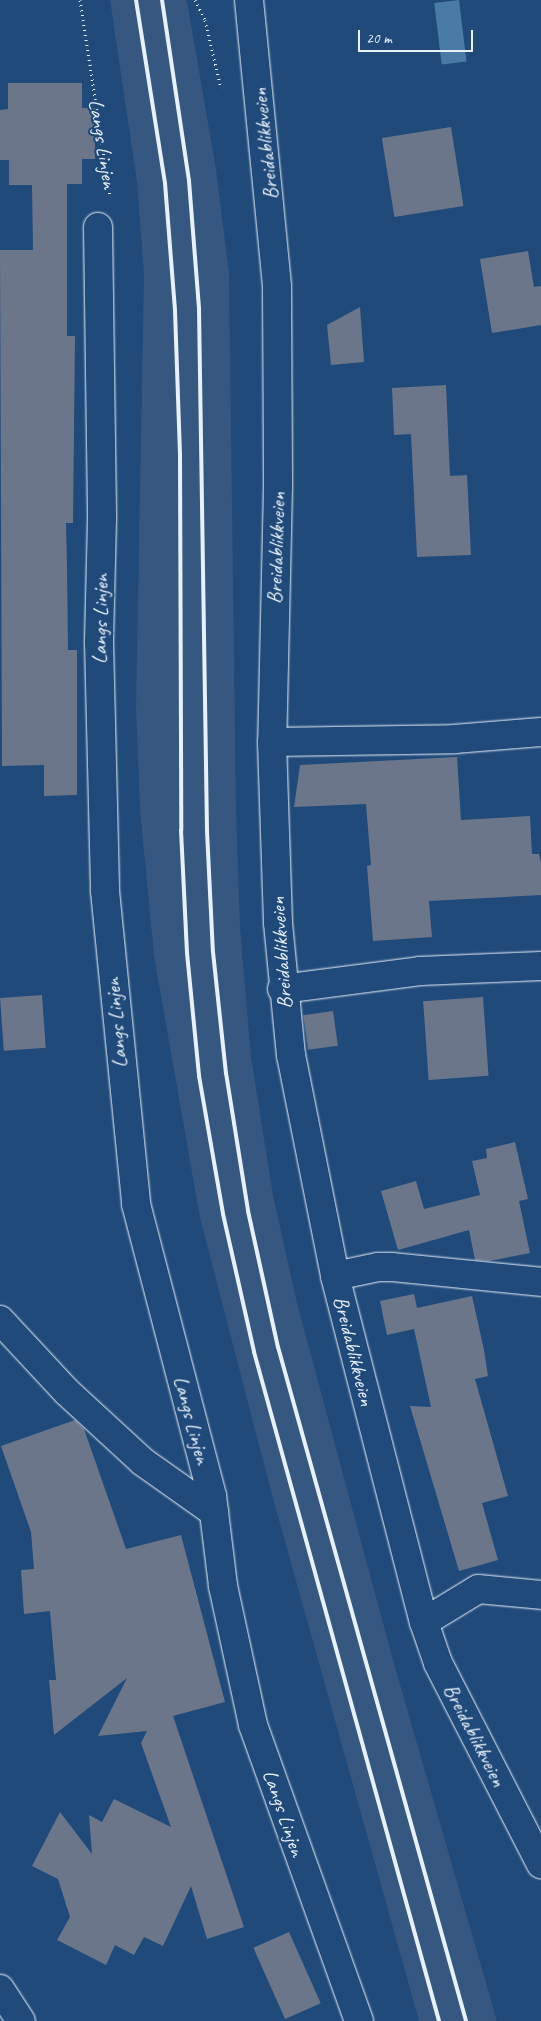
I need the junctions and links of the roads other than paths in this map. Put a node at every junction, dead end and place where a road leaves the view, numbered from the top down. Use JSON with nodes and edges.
{"nodes":[{"id":1,"x":249,"y":0,"type":"edge"},
{"id":2,"x":98,"y":227,"type":"road end"},
{"id":3,"x":541,"y":732,"type":"edge"},
{"id":4,"x":272,"y":742,"type":"junction"},
{"id":5,"x":541,"y":966,"type":"edge"},
{"id":6,"x":282,"y":988,"type":"junction"},
{"id":7,"x":335,"y":1276,"type":"junction"},
{"id":8,"x":541,"y":1282,"type":"edge"},
{"id":9,"x":0,"y":1320,"type":"edge"},
{"id":10,"x":214,"y":1512,"type":"junction"},
{"id":11,"x":541,"y":1584,"type":"edge"},
{"id":12,"x":478,"y":1589,"type":"junction"},
{"id":13,"x":541,"y":1595,"type":"edge"},
{"id":14,"x":424,"y":1622,"type":"junction"},
{"id":15,"x":541,"y":1864,"type":"edge"},
{"id":16,"x":0,"y":1989,"type":"edge"},
{"id":17,"x":21,"y":2021,"type":"edge"},
{"id":18,"x":359,"y":2021,"type":"edge"}],
"edges":[{"from":1,"to":4,"type":"street","name":"Breidablikkveien"},
{"from":2,"to":10,"type":"street","name":"Langs Linjen"},
{"from":3,"to":4,"type":"street"},
{"from":4,"to":6,"type":"street","name":"Breidablikkveien"},
{"from":5,"to":6,"type":"street"},
{"from":6,"to":7,"type":"street","name":"Breidablikkveien"},
{"from":7,"to":8,"type":"street"},
{"from":7,"to":14,"type":"street","name":"Breidablikkveien"},
{"from":9,"to":10,"type":"street"},
{"from":10,"to":18,"type":"street","name":"Langs Linjen"},
{"from":11,"to":12,"type":"street"},
{"from":12,"to":13,"type":"street"},
{"from":12,"to":14,"type":"street"},
{"from":14,"to":15,"type":"street","name":"Breidablikkveien"},
{"from":16,"to":17,"type":"street"}]}
